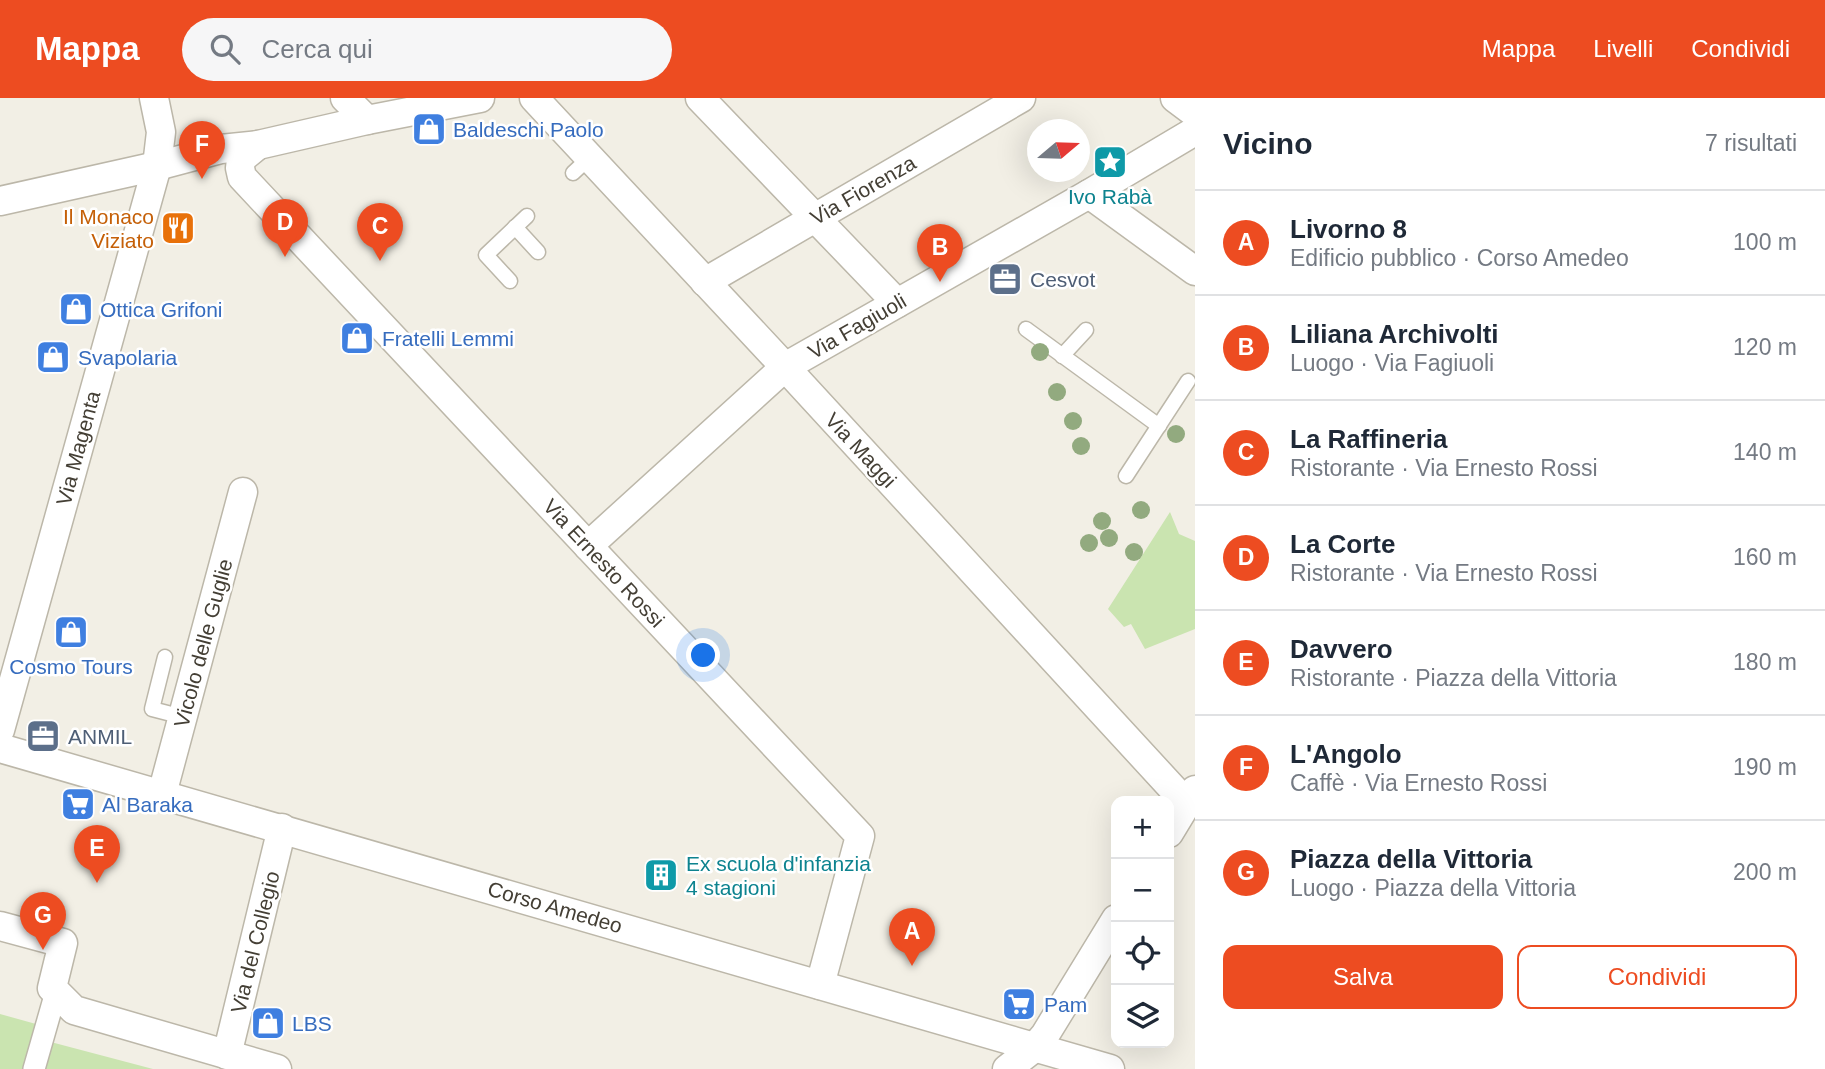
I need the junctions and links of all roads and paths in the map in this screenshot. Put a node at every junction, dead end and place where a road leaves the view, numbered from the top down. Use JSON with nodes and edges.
{"nodes":[{"id":1,"x":154,"y":98,"type":"edge"},
{"id":2,"x":345,"y":98,"type":"edge"},
{"id":3,"x":480,"y":98,"type":"edge"},
{"id":4,"x":534,"y":98,"type":"edge"},
{"id":5,"x":700,"y":98,"type":"edge"},
{"id":6,"x":1021,"y":98,"type":"edge"},
{"id":7,"x":1175,"y":98,"type":"edge"},
{"id":8,"x":1195,"y":113,"type":"edge"},
{"id":9,"x":367,"y":120,"type":"junction"},
{"id":10,"x":1195,"y":131,"type":"edge"},
{"id":11,"x":258,"y":145,"type":"junction"},
{"id":12,"x":192,"y":156,"type":"junction"},
{"id":13,"x":157,"y":166,"type":"junction"},
{"id":14,"x":242,"y":177,"type":"junction"},
{"id":15,"x":1089,"y":194,"type":"junction"},
{"id":16,"x":0,"y":201,"type":"edge"},
{"id":17,"x":527,"y":216,"type":"dead end"},
{"id":18,"x":814,"y":218,"type":"junction"},
{"id":19,"x":514,"y":227,"type":"junction"},
{"id":20,"x":538,"y":252,"type":"dead end"},
{"id":21,"x":1195,"y":271,"type":"edge"},
{"id":22,"x":510,"y":281,"type":"dead end"},
{"id":23,"x":705,"y":282,"type":"junction"},
{"id":24,"x":897,"y":303,"type":"junction"},
{"id":25,"x":1026,"y":329,"type":"dead end"},
{"id":26,"x":1086,"y":330,"type":"dead end"},
{"id":27,"x":1062,"y":356,"type":"junction"},
{"id":28,"x":785,"y":367,"type":"junction"},
{"id":29,"x":1188,"y":381,"type":"dead end"},
{"id":30,"x":1159,"y":426,"type":"junction"},
{"id":31,"x":1126,"y":476,"type":"dead end"},
{"id":32,"x":243,"y":492,"type":"dead end"},
{"id":33,"x":588,"y":546,"type":"junction"},
{"id":34,"x":165,"y":657,"type":"dead end"},
{"id":35,"x":183,"y":717,"type":"junction"},
{"id":36,"x":0,"y":730,"type":"edge"},
{"id":37,"x":0,"y":748,"type":"edge"},
{"id":38,"x":163,"y":794,"type":"junction"},
{"id":39,"x":1191,"y":797,"type":"edge"},
{"id":40,"x":1174,"y":825,"type":"edge"},
{"id":41,"x":282,"y":828,"type":"junction"},
{"id":42,"x":1114,"y":922,"type":"edge"},
{"id":43,"x":0,"y":926,"type":"edge"},
{"id":44,"x":820,"y":985,"type":"junction"},
{"id":45,"x":56,"y":992,"type":"junction"},
{"id":46,"x":1034,"y":1048,"type":"junction"},
{"id":47,"x":227,"y":1055,"type":"junction"},
{"id":48,"x":34,"y":1069,"type":"edge"},
{"id":49,"x":277,"y":1069,"type":"edge"},
{"id":50,"x":1007,"y":1069,"type":"edge"},
{"id":51,"x":1110,"y":1069,"type":"edge"}],
"edges":[{"from":1,"to":13,"type":"street"},
{"from":2,"to":9,"type":"street"},
{"from":3,"to":9,"type":"street","name":"Via Ernesto Rossi"},
{"from":4,"to":23,"type":"street","name":"Via Maggi"},
{"from":5,"to":18,"type":"street"},
{"from":6,"to":18,"type":"street","name":"Via Fiorenza"},
{"from":7,"to":8,"type":"street"},
{"from":9,"to":11,"type":"street","name":"Via Ernesto Rossi"},
{"from":10,"to":15,"type":"street","name":"Via Fagiuoli"},
{"from":11,"to":12,"type":"street","name":"Via Ernesto Rossi"},
{"from":11,"to":14,"type":"street"},
{"from":12,"to":13,"type":"street","name":"Via Ernesto Rossi"},
{"from":12,"to":14,"type":"street","name":"Via Ernesto Rossi"},
{"from":13,"to":16,"type":"street","name":"Via Ernesto Rossi"},
{"from":13,"to":36,"type":"street","name":"Via Magenta"},
{"from":14,"to":33,"type":"street","name":"Via Ernesto Rossi"},
{"from":15,"to":21,"type":"street"},
{"from":15,"to":24,"type":"street","name":"Via Fagiuoli"},
{"from":17,"to":19,"type":"lane"},
{"from":18,"to":23,"type":"street","name":"Via Fiorenza"},
{"from":18,"to":24,"type":"street"},
{"from":19,"to":20,"type":"lane"},
{"from":19,"to":22,"type":"lane"},
{"from":23,"to":28,"type":"street","name":"Via Maggi"},
{"from":24,"to":28,"type":"street","name":"Via Fagiuoli"},
{"from":25,"to":27,"type":"lane"},
{"from":26,"to":27,"type":"lane"},
{"from":27,"to":30,"type":"lane"},
{"from":28,"to":33,"type":"street","name":"Via Fagiuoli"},
{"from":28,"to":39,"type":"street","name":"Via Maggi"},
{"from":29,"to":30,"type":"lane"},
{"from":30,"to":31,"type":"lane"},
{"from":32,"to":35,"type":"street","name":"Vicolo delle Guglie"},
{"from":33,"to":44,"type":"street","name":"Via Ernesto Rossi"},
{"from":34,"to":35,"type":"lane"},
{"from":35,"to":38,"type":"street","name":"Vicolo delle Guglie"},
{"from":37,"to":38,"type":"street","name":"Corso Amedeo"},
{"from":38,"to":41,"type":"street","name":"Corso Amedeo"},
{"from":39,"to":40,"type":"street"},
{"from":41,"to":44,"type":"street","name":"Corso Amedeo"},
{"from":41,"to":47,"type":"street","name":"Via del Collegio"},
{"from":42,"to":46,"type":"street"},
{"from":43,"to":45,"type":"street"},
{"from":44,"to":46,"type":"street","name":"Corso Amedeo"},
{"from":45,"to":47,"type":"street"},
{"from":45,"to":48,"type":"street"},
{"from":46,"to":50,"type":"street"},
{"from":46,"to":51,"type":"street","name":"Corso Amedeo"},
{"from":47,"to":49,"type":"street"}]}
